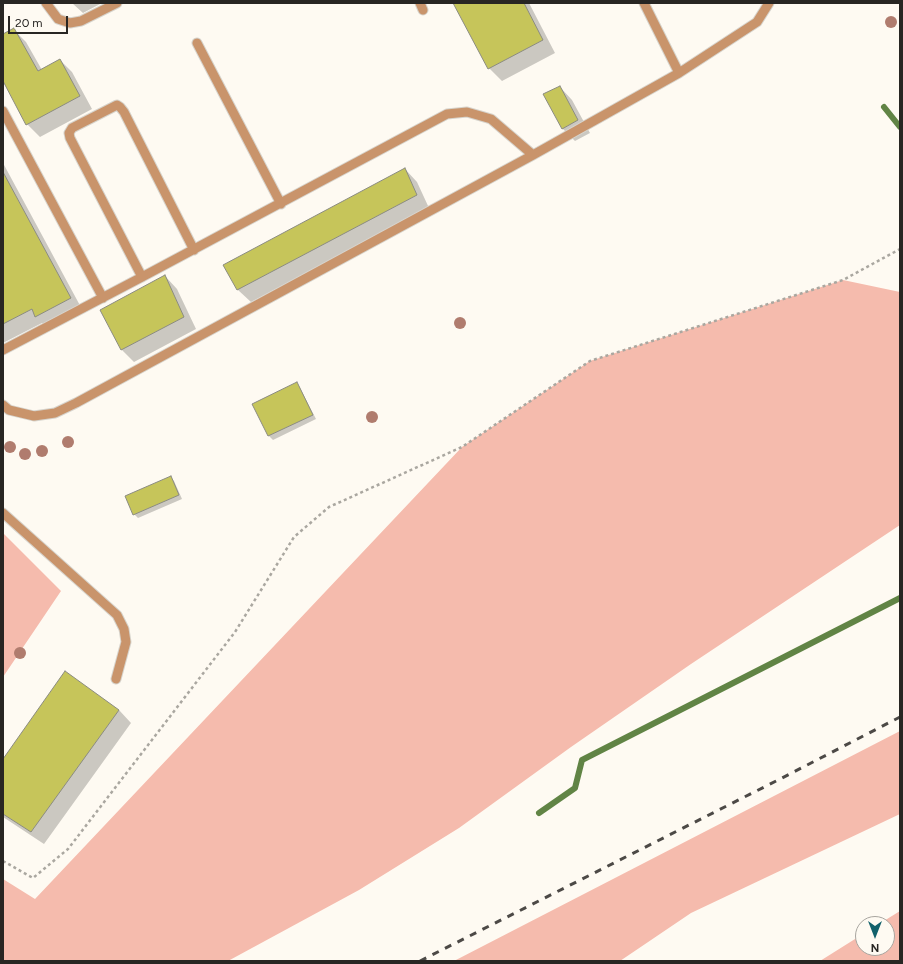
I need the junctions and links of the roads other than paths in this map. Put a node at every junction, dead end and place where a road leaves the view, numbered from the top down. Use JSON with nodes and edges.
{"nodes":[{"id":1,"x":46,"y":3,"type":"edge"},
{"id":2,"x":117,"y":3,"type":"edge"},
{"id":3,"x":644,"y":3,"type":"edge"},
{"id":4,"x":769,"y":3,"type":"edge"},
{"id":5,"x":197,"y":43,"type":"dead end"},
{"id":6,"x":679,"y":73,"type":"junction"},
{"id":7,"x":3,"y":111,"type":"edge"},
{"id":8,"x":534,"y":155,"type":"junction"},
{"id":9,"x":281,"y":204,"type":"junction"},
{"id":10,"x":194,"y":250,"type":"junction"},
{"id":11,"x":142,"y":277,"type":"junction"},
{"id":12,"x":103,"y":298,"type":"junction"},
{"id":13,"x":3,"y":350,"type":"edge"},
{"id":14,"x":3,"y":405,"type":"edge"},
{"id":15,"x":3,"y":513,"type":"edge"},
{"id":16,"x":116,"y":678,"type":"dead end"}],
"edges":[{"from":1,"to":2,"type":"lane"},
{"from":3,"to":6,"type":"lane"},
{"from":4,"to":6,"type":"lane"},
{"from":5,"to":9,"type":"lane"},
{"from":6,"to":8,"type":"lane"},
{"from":7,"to":12,"type":"lane"},
{"from":8,"to":9,"type":"lane"},
{"from":8,"to":14,"type":"lane"},
{"from":9,"to":10,"type":"lane"},
{"from":10,"to":11,"type":"lane"},
{"from":10,"to":11,"type":"lane"},
{"from":11,"to":12,"type":"lane"},
{"from":12,"to":13,"type":"lane"},
{"from":15,"to":16,"type":"lane"}]}
